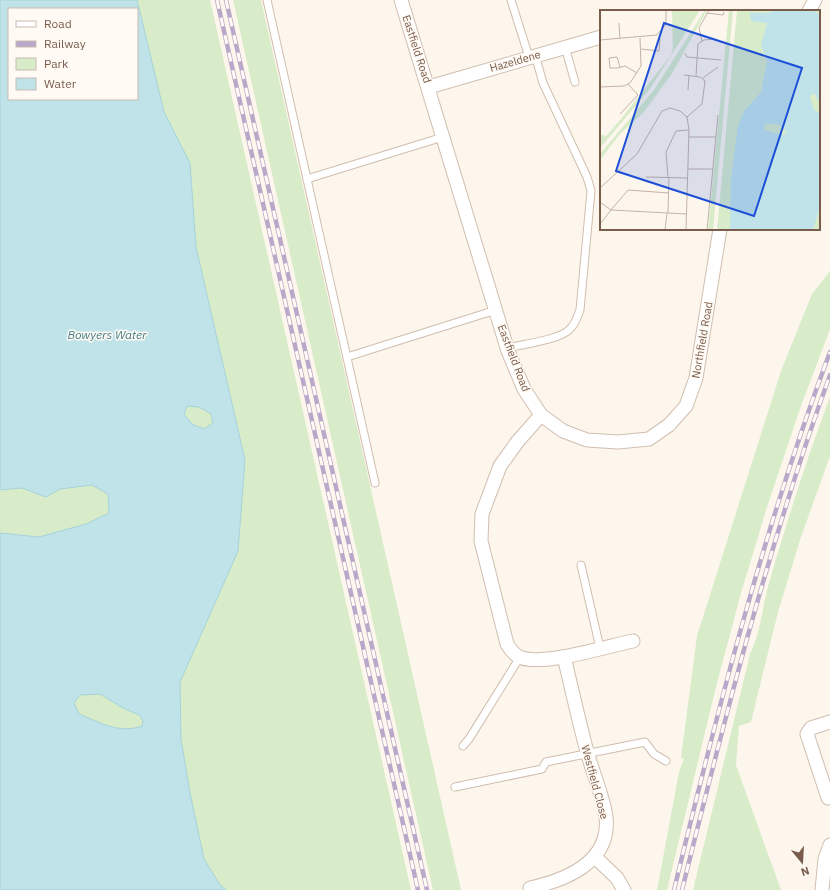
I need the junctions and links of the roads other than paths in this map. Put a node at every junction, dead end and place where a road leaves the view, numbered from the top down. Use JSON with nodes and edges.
{"nodes":[{"id":1,"x":267,"y":0,"type":"edge"},
{"id":2,"x":401,"y":0,"type":"edge"},
{"id":3,"x":511,"y":0,"type":"edge"},
{"id":4,"x":815,"y":0,"type":"edge"},
{"id":5,"x":810,"y":10,"type":"edge"},
{"id":6,"x":600,"y":37,"type":"edge"},
{"id":7,"x":565,"y":47,"type":"junction"},
{"id":8,"x":532,"y":56,"type":"junction"},
{"id":9,"x":575,"y":82,"type":"dead end"},
{"id":10,"x":429,"y":87,"type":"junction"},
{"id":11,"x":443,"y":137,"type":"junction"},
{"id":12,"x":307,"y":179,"type":"junction"},
{"id":13,"x":720,"y":230,"type":"edge"},
{"id":14,"x":496,"y":310,"type":"junction"},
{"id":15,"x":508,"y":348,"type":"junction"},
{"id":16,"x":347,"y":357,"type":"junction"},
{"id":17,"x":541,"y":415,"type":"junction"},
{"id":18,"x":375,"y":483,"type":"dead end"},
{"id":19,"x":580,"y":565,"type":"dead end"},
{"id":20,"x":633,"y":641,"type":"dead end"},
{"id":21,"x":600,"y":648,"type":"junction"},
{"id":22,"x":520,"y":657,"type":"junction"},
{"id":23,"x":564,"y":657,"type":"junction"},
{"id":24,"x":830,"y":722,"type":"edge"},
{"id":25,"x":463,"y":746,"type":"dead end"},
{"id":26,"x":588,"y":754,"type":"junction"},
{"id":27,"x":666,"y":761,"type":"dead end"},
{"id":28,"x":455,"y":787,"type":"dead end"},
{"id":29,"x":828,"y":798,"type":"dead end"},
{"id":30,"x":830,"y":845,"type":"edge"},
{"id":31,"x":595,"y":857,"type":"junction"},
{"id":32,"x":530,"y":888,"type":"dead end"},
{"id":33,"x":624,"y":890,"type":"edge"},
{"id":34,"x":822,"y":890,"type":"edge"}],
"edges":[{"from":1,"to":12,"type":"lane"},
{"from":2,"to":10,"type":"street","name":"Eastfield Road"},
{"from":3,"to":8,"type":"lane"},
{"from":4,"to":5,"type":"street"},
{"from":6,"to":7,"type":"street","name":"Hazeldene"},
{"from":7,"to":8,"type":"street","name":"Hazeldene"},
{"from":7,"to":9,"type":"lane"},
{"from":8,"to":10,"type":"street","name":"Hazeldene"},
{"from":8,"to":15,"type":"lane"},
{"from":10,"to":11,"type":"street","name":"Eastfield Road"},
{"from":11,"to":12,"type":"lane"},
{"from":11,"to":14,"type":"street","name":"Eastfield Road"},
{"from":12,"to":16,"type":"lane"},
{"from":13,"to":17,"type":"street","name":"Northfield Road"},
{"from":14,"to":15,"type":"street","name":"Eastfield Road"},
{"from":14,"to":16,"type":"lane"},
{"from":15,"to":17,"type":"street","name":"Eastfield Road"},
{"from":16,"to":18,"type":"lane"},
{"from":17,"to":22,"type":"street"},
{"from":19,"to":21,"type":"lane"},
{"from":20,"to":21,"type":"street"},
{"from":21,"to":23,"type":"street"},
{"from":22,"to":23,"type":"street"},
{"from":22,"to":25,"type":"lane"},
{"from":23,"to":26,"type":"street","name":"Westfield Close"},
{"from":24,"to":29,"type":"street"},
{"from":26,"to":27,"type":"lane"},
{"from":26,"to":28,"type":"lane"},
{"from":26,"to":31,"type":"street","name":"Westfield Close"},
{"from":30,"to":34,"type":"street"},
{"from":31,"to":32,"type":"street","name":"Westfield Close"},
{"from":31,"to":33,"type":"street"}]}
